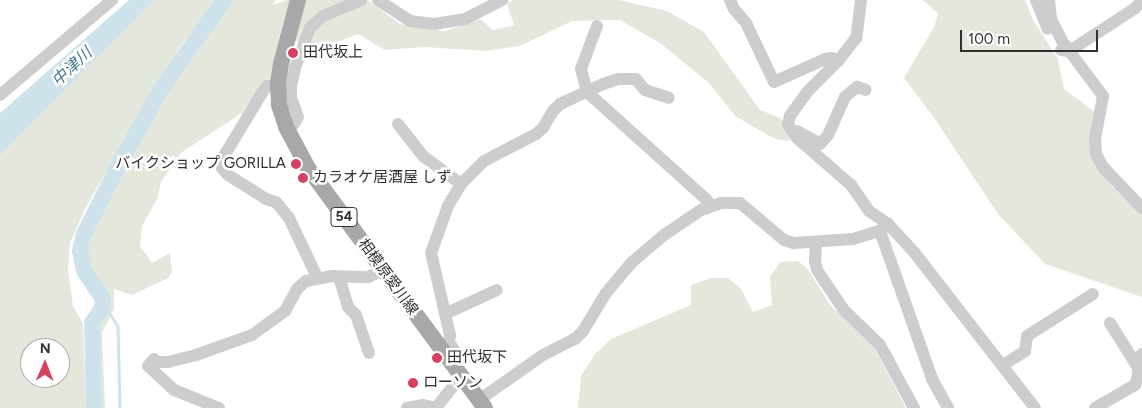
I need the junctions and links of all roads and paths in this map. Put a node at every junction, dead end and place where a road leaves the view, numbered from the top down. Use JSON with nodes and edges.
{"nodes":[{"id":1,"x":112,"y":0,"type":"edge"},
{"id":2,"x":298,"y":0,"type":"edge"},
{"id":3,"x":361,"y":0,"type":"edge"},
{"id":4,"x":378,"y":0,"type":"edge"},
{"id":5,"x":502,"y":0,"type":"edge"},
{"id":6,"x":730,"y":0,"type":"edge"},
{"id":7,"x":861,"y":0,"type":"edge"},
{"id":8,"x":1036,"y":0,"type":"edge"},
{"id":9,"x":1049,"y":0,"type":"edge"},
{"id":10,"x":1142,"y":1,"type":"edge"},
{"id":11,"x":598,"y":26,"type":"dead end"},
{"id":12,"x":1068,"y":51,"type":"junction"},
{"id":13,"x":838,"y":61,"type":"junction"},
{"id":14,"x":278,"y":84,"type":"junction"},
{"id":15,"x":866,"y":90,"type":"dead end"},
{"id":16,"x":587,"y":92,"type":"junction"},
{"id":17,"x":0,"y":95,"type":"edge"},
{"id":18,"x":668,"y":98,"type":"dead end"},
{"id":19,"x":398,"y":124,"type":"dead end"},
{"id":20,"x":286,"y":127,"type":"junction"},
{"id":21,"x":791,"y":130,"type":"junction"},
{"id":22,"x":461,"y":184,"type":"junction"},
{"id":23,"x":708,"y":208,"type":"junction"},
{"id":24,"x":1142,"y":208,"type":"edge"},
{"id":25,"x":884,"y":228,"type":"junction"},
{"id":26,"x":816,"y":243,"type":"junction"},
{"id":27,"x":383,"y":270,"type":"junction"},
{"id":28,"x":339,"y":277,"type":"junction"},
{"id":29,"x":317,"y":278,"type":"junction"},
{"id":30,"x":497,"y":290,"type":"dead end"},
{"id":31,"x":1093,"y":294,"type":"dead end"},
{"id":32,"x":445,"y":314,"type":"junction"},
{"id":33,"x":1110,"y":324,"type":"dead end"},
{"id":34,"x":369,"y":353,"type":"dead end"},
{"id":35,"x":448,"y":358,"type":"junction"},
{"id":36,"x":1139,"y":360,"type":"edge"},
{"id":37,"x":1003,"y":364,"type":"junction"},
{"id":38,"x":460,"y":376,"type":"junction"},
{"id":39,"x":482,"y":404,"type":"edge"},
{"id":40,"x":220,"y":408,"type":"edge"},
{"id":41,"x":407,"y":408,"type":"edge"},
{"id":42,"x":436,"y":408,"type":"edge"},
{"id":43,"x":914,"y":408,"type":"edge"},
{"id":44,"x":948,"y":408,"type":"edge"},
{"id":45,"x":1036,"y":408,"type":"edge"},
{"id":46,"x":1095,"y":408,"type":"edge"}],
"edges":[{"from":1,"to":17,"type":"street"},
{"from":2,"to":14,"type":"main road","name":"相模原愛川線","number":"54"},
{"from":3,"to":20,"type":"street"},
{"from":4,"to":5,"type":"street"},
{"from":6,"to":13,"type":"street"},
{"from":7,"to":13,"type":"street"},
{"from":8,"to":12,"type":"street"},
{"from":9,"to":12,"type":"street"},
{"from":10,"to":12,"type":"street"},
{"from":11,"to":16,"type":"street"},
{"from":12,"to":24,"type":"street"},
{"from":13,"to":21,"type":"street"},
{"from":14,"to":20,"type":"main road","name":"相模原愛川線","number":"54"},
{"from":14,"to":29,"type":"street"},
{"from":15,"to":21,"type":"street"},
{"from":16,"to":18,"type":"street"},
{"from":16,"to":22,"type":"street"},
{"from":16,"to":23,"type":"street"},
{"from":19,"to":22,"type":"street"},
{"from":20,"to":27,"type":"main road","name":"相模原愛川線","number":"54"},
{"from":21,"to":25,"type":"street"},
{"from":22,"to":32,"type":"street"},
{"from":23,"to":26,"type":"street"},
{"from":23,"to":39,"type":"street"},
{"from":25,"to":26,"type":"street"},
{"from":25,"to":37,"type":"street"},
{"from":25,"to":44,"type":"street"},
{"from":26,"to":43,"type":"street"},
{"from":27,"to":28,"type":"street"},
{"from":27,"to":35,"type":"main road","name":"相模原愛川線","number":"54"},
{"from":28,"to":29,"type":"street"},
{"from":28,"to":34,"type":"street"},
{"from":29,"to":40,"type":"street"},
{"from":30,"to":32,"type":"street"},
{"from":31,"to":37,"type":"street"},
{"from":32,"to":35,"type":"street"},
{"from":33,"to":36,"type":"street"},
{"from":35,"to":38,"type":"main road","name":"相模原愛川線","number":"54"},
{"from":36,"to":46,"type":"street"},
{"from":37,"to":45,"type":"street"},
{"from":38,"to":39,"type":"main road","name":"相模原愛川線","number":"54"},
{"from":38,"to":42,"type":"street"},
{"from":41,"to":42,"type":"street"}]}
